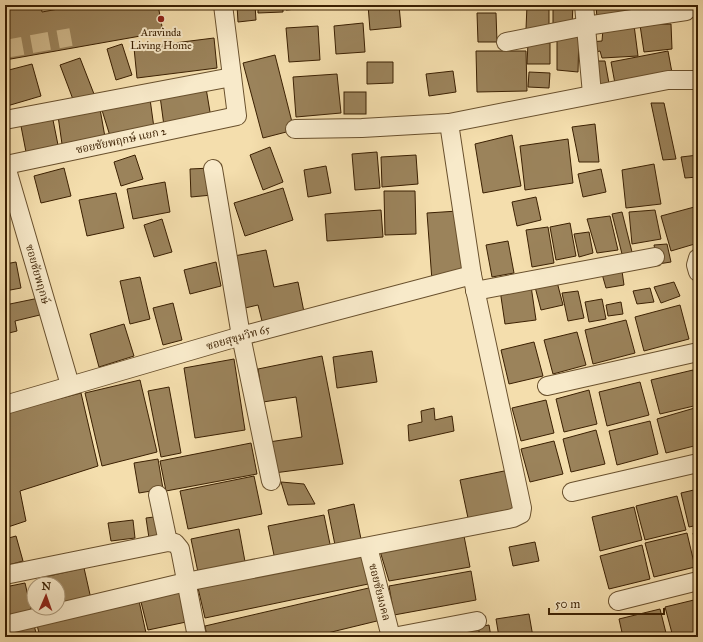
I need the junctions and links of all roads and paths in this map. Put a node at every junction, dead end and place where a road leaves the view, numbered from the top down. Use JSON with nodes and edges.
{"nodes":[{"id":1,"x":223,"y":5,"type":"edge"},
{"id":2,"x":584,"y":5,"type":"edge"},
{"id":3,"x":686,"y":11,"type":"dead end"},
{"id":4,"x":586,"y":26,"type":"junction"},
{"id":5,"x":506,"y":42,"type":"dead end"},
{"id":6,"x":232,"y":77,"type":"junction"},
{"id":7,"x":698,"y":80,"type":"edge"},
{"id":8,"x":592,"y":94,"type":"junction"},
{"id":9,"x":5,"y":120,"type":"edge"},
{"id":10,"x":449,"y":123,"type":"junction"},
{"id":11,"x":295,"y":129,"type":"dead end"},
{"id":12,"x":5,"y":164,"type":"edge"},
{"id":13,"x":213,"y":169,"type":"dead end"},
{"id":14,"x":655,"y":257,"type":"dead end"},
{"id":15,"x":698,"y":258,"type":"edge"},
{"id":16,"x":698,"y":272,"type":"edge"},
{"id":17,"x":474,"y":283,"type":"junction"},
{"id":18,"x":241,"y":336,"type":"junction"},
{"id":19,"x":698,"y":352,"type":"edge"},
{"id":20,"x":70,"y":385,"type":"junction"},
{"id":21,"x":547,"y":386,"type":"dead end"},
{"id":22,"x":5,"y":405,"type":"edge"},
{"id":23,"x":698,"y":463,"type":"edge"},
{"id":24,"x":271,"y":481,"type":"dead end"},
{"id":25,"x":572,"y":492,"type":"dead end"},
{"id":26,"x":158,"y":494,"type":"dead end"},
{"id":27,"x":168,"y":542,"type":"junction"},
{"id":28,"x":368,"y":547,"type":"junction"},
{"id":29,"x":5,"y":575,"type":"edge"},
{"id":30,"x":698,"y":581,"type":"edge"},
{"id":31,"x":186,"y":582,"type":"junction"},
{"id":32,"x":618,"y":601,"type":"dead end"},
{"id":33,"x":477,"y":621,"type":"dead end"},
{"id":34,"x":5,"y":626,"type":"edge"},
{"id":35,"x":197,"y":637,"type":"edge"},
{"id":36,"x":392,"y":637,"type":"edge"}],
"edges":[{"from":1,"to":6,"type":"street"},
{"from":2,"to":4,"type":"street"},
{"from":3,"to":4,"type":"street"},
{"from":4,"to":5,"type":"street"},
{"from":4,"to":8,"type":"street"},
{"from":6,"to":9,"type":"street"},
{"from":6,"to":12,"type":"street","name":"ซอยชัยพฤกษ์ แยก 2"},
{"from":7,"to":8,"type":"street"},
{"from":8,"to":10,"type":"street"},
{"from":10,"to":11,"type":"street"},
{"from":10,"to":17,"type":"street"},
{"from":12,"to":20,"type":"street","name":"ซอยชัยพฤกษ์"},
{"from":13,"to":18,"type":"street"},
{"from":14,"to":17,"type":"street","name":"ซอยสุขุมวิท 65"},
{"from":15,"to":16,"type":"street"},
{"from":17,"to":18,"type":"street","name":"ซอยสุขุมวิท 65"},
{"from":17,"to":28,"type":"street"},
{"from":18,"to":20,"type":"street","name":"ซอยสุขุมวิท 65"},
{"from":18,"to":24,"type":"street"},
{"from":19,"to":21,"type":"street"},
{"from":20,"to":22,"type":"street","name":"ซอยสุขุมวิท 65"},
{"from":23,"to":25,"type":"street"},
{"from":26,"to":27,"type":"street"},
{"from":27,"to":29,"type":"street"},
{"from":27,"to":31,"type":"street"},
{"from":28,"to":31,"type":"street"},
{"from":28,"to":36,"type":"street","name":"ซอยชัยมงคล"},
{"from":30,"to":32,"type":"street"},
{"from":31,"to":34,"type":"street"},
{"from":31,"to":35,"type":"street"},
{"from":33,"to":36,"type":"street","name":"ซอยชัยมงคล"}]}
